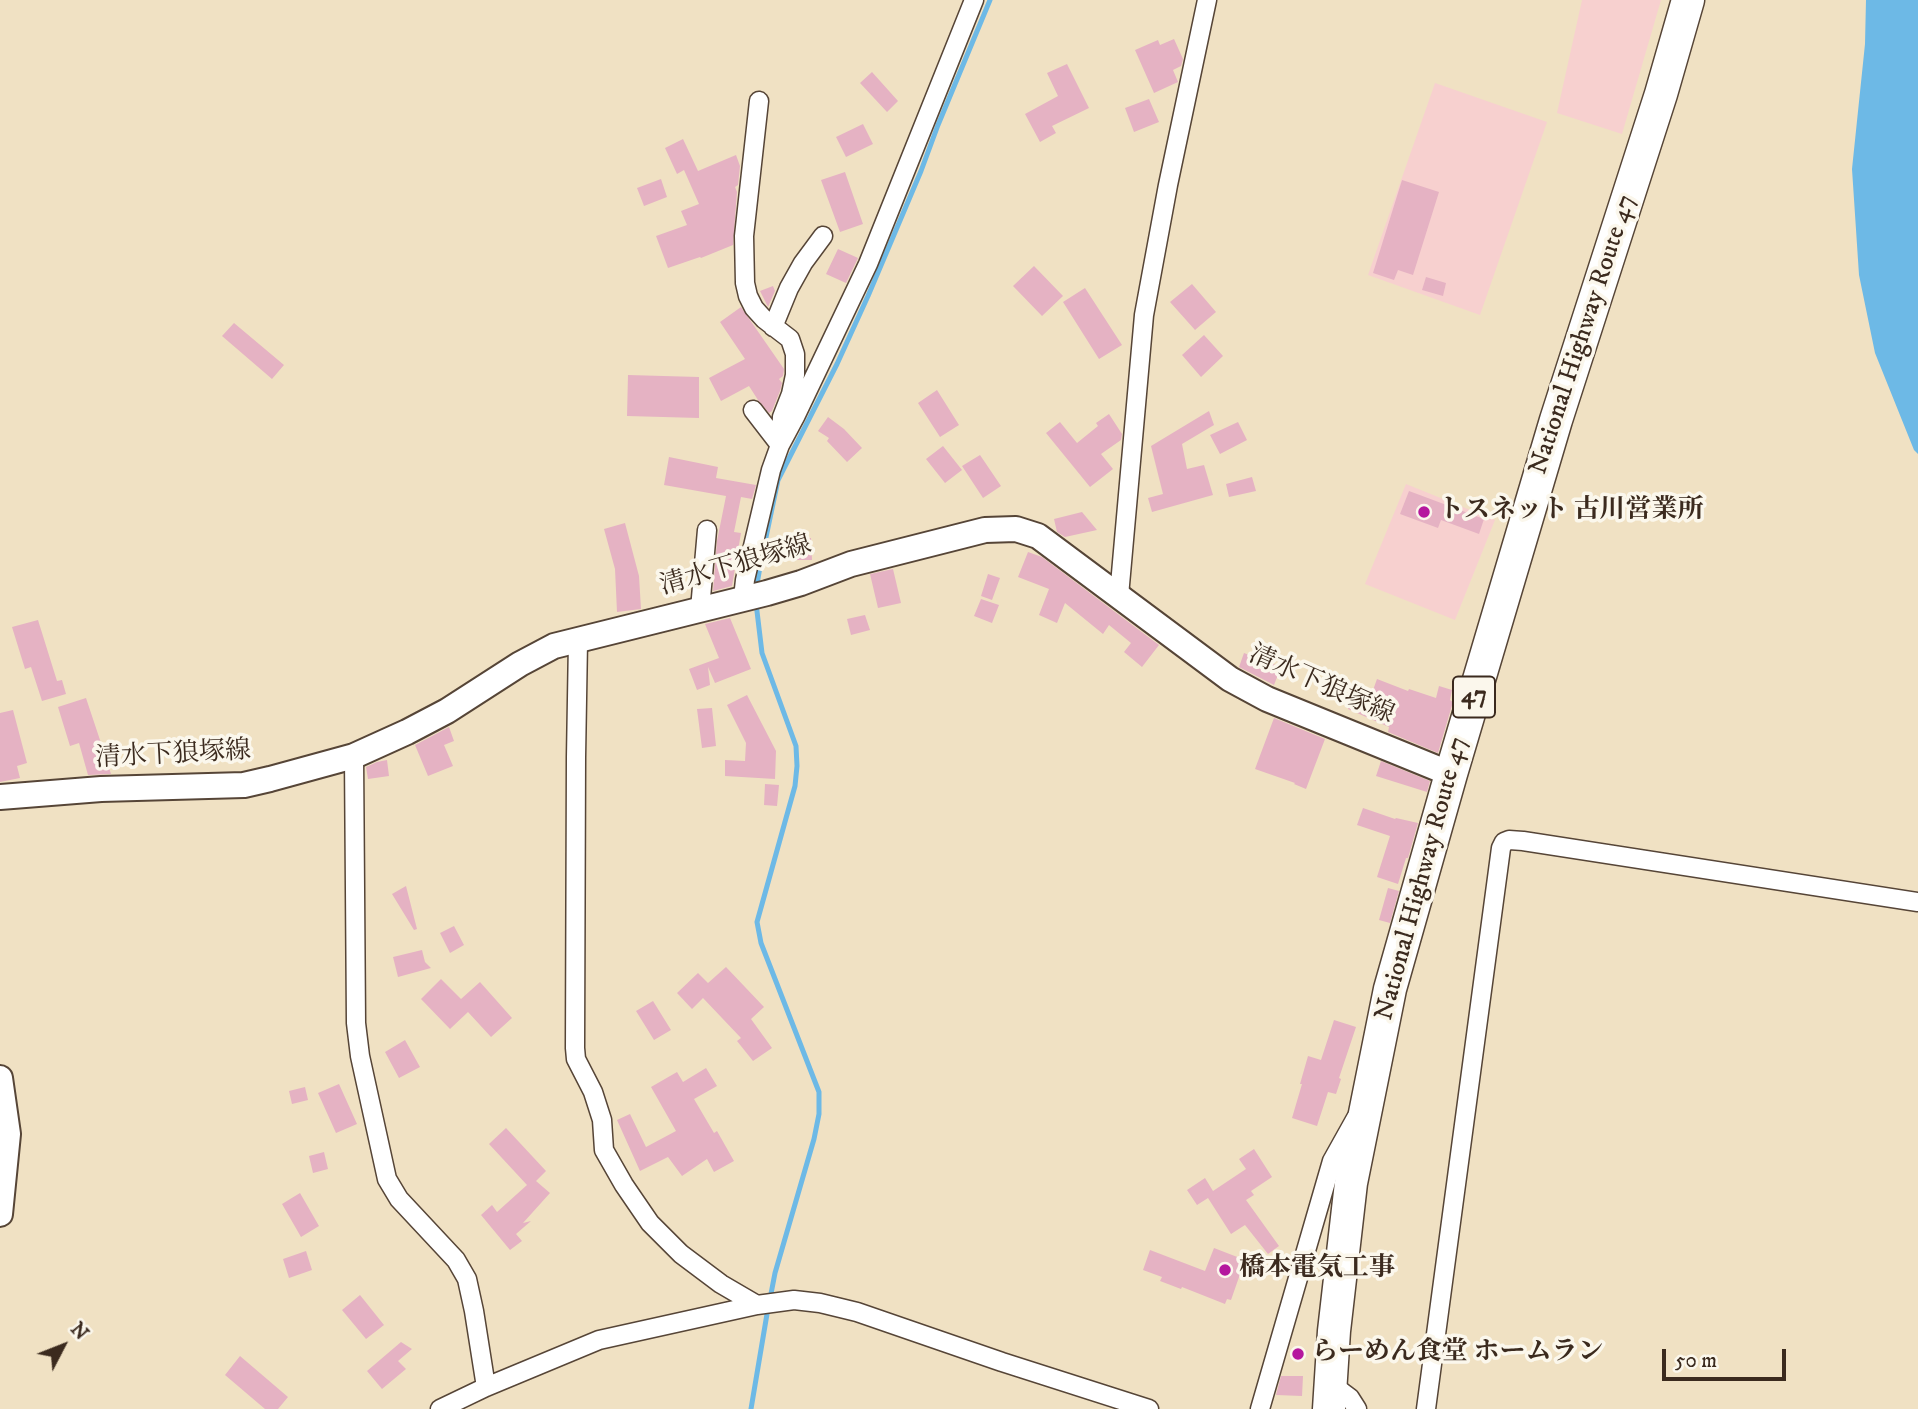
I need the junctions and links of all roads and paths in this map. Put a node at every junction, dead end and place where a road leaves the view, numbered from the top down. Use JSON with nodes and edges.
{"nodes":[{"id":1,"x":974,"y":0,"type":"edge"},
{"id":2,"x":1207,"y":0,"type":"edge"},
{"id":3,"x":1688,"y":0,"type":"edge"},
{"id":4,"x":759,"y":101,"type":"dead end"},
{"id":5,"x":823,"y":236,"type":"dead end"},
{"id":6,"x":773,"y":327,"type":"junction"},
{"id":7,"x":752,"y":410,"type":"dead end"},
{"id":8,"x":780,"y":445,"type":"junction"},
{"id":9,"x":707,"y":530,"type":"dead end"},
{"id":10,"x":753,"y":596,"type":"junction"},
{"id":11,"x":1119,"y":596,"type":"junction"},
{"id":12,"x":700,"y":609,"type":"junction"},
{"id":13,"x":578,"y":641,"type":"junction"},
{"id":14,"x":355,"y":756,"type":"junction"},
{"id":15,"x":1451,"y":774,"type":"junction"},
{"id":16,"x":0,"y":797,"type":"edge"},
{"id":17,"x":1918,"y":902,"type":"edge"},
{"id":18,"x":0,"y":1078,"type":"edge"},
{"id":19,"x":1368,"y":1100,"type":"junction"},
{"id":20,"x":0,"y":1214,"type":"edge"},
{"id":21,"x":765,"y":1304,"type":"junction"},
{"id":22,"x":486,"y":1387,"type":"junction"},
{"id":23,"x":1330,"y":1396,"type":"edge"},
{"id":24,"x":440,"y":1409,"type":"edge"},
{"id":25,"x":1149,"y":1409,"type":"edge"},
{"id":26,"x":1260,"y":1409,"type":"edge"},
{"id":27,"x":1357,"y":1409,"type":"edge"},
{"id":28,"x":1426,"y":1409,"type":"edge"}],
"edges":[{"from":1,"to":8,"type":"street"},
{"from":2,"to":11,"type":"street"},
{"from":3,"to":15,"type":"highway","name":"National Highway Route 47","number":"47"},
{"from":4,"to":6,"type":"street"},
{"from":5,"to":6,"type":"street"},
{"from":6,"to":8,"type":"street"},
{"from":7,"to":8,"type":"street"},
{"from":8,"to":10,"type":"street"},
{"from":9,"to":12,"type":"street"},
{"from":10,"to":11,"type":"main road","name":"清水下狼塚線"},
{"from":10,"to":12,"type":"main road","name":"清水下狼塚線"},
{"from":11,"to":15,"type":"main road","name":"清水下狼塚線"},
{"from":12,"to":13,"type":"main road","name":"清水下狼塚線"},
{"from":13,"to":14,"type":"main road","name":"清水下狼塚線"},
{"from":13,"to":21,"type":"street"},
{"from":14,"to":16,"type":"main road","name":"清水下狼塚線"},
{"from":14,"to":22,"type":"street"},
{"from":15,"to":19,"type":"highway","name":"National Highway Route 47","number":"47"},
{"from":17,"to":28,"type":"street"},
{"from":18,"to":20,"type":"main road"},
{"from":19,"to":23,"type":"highway","name":"National Highway Route 47","number":"47"},
{"from":19,"to":26,"type":"street"},
{"from":21,"to":22,"type":"street"},
{"from":21,"to":25,"type":"street"},
{"from":22,"to":24,"type":"street"},
{"from":23,"to":27,"type":"street"}]}
